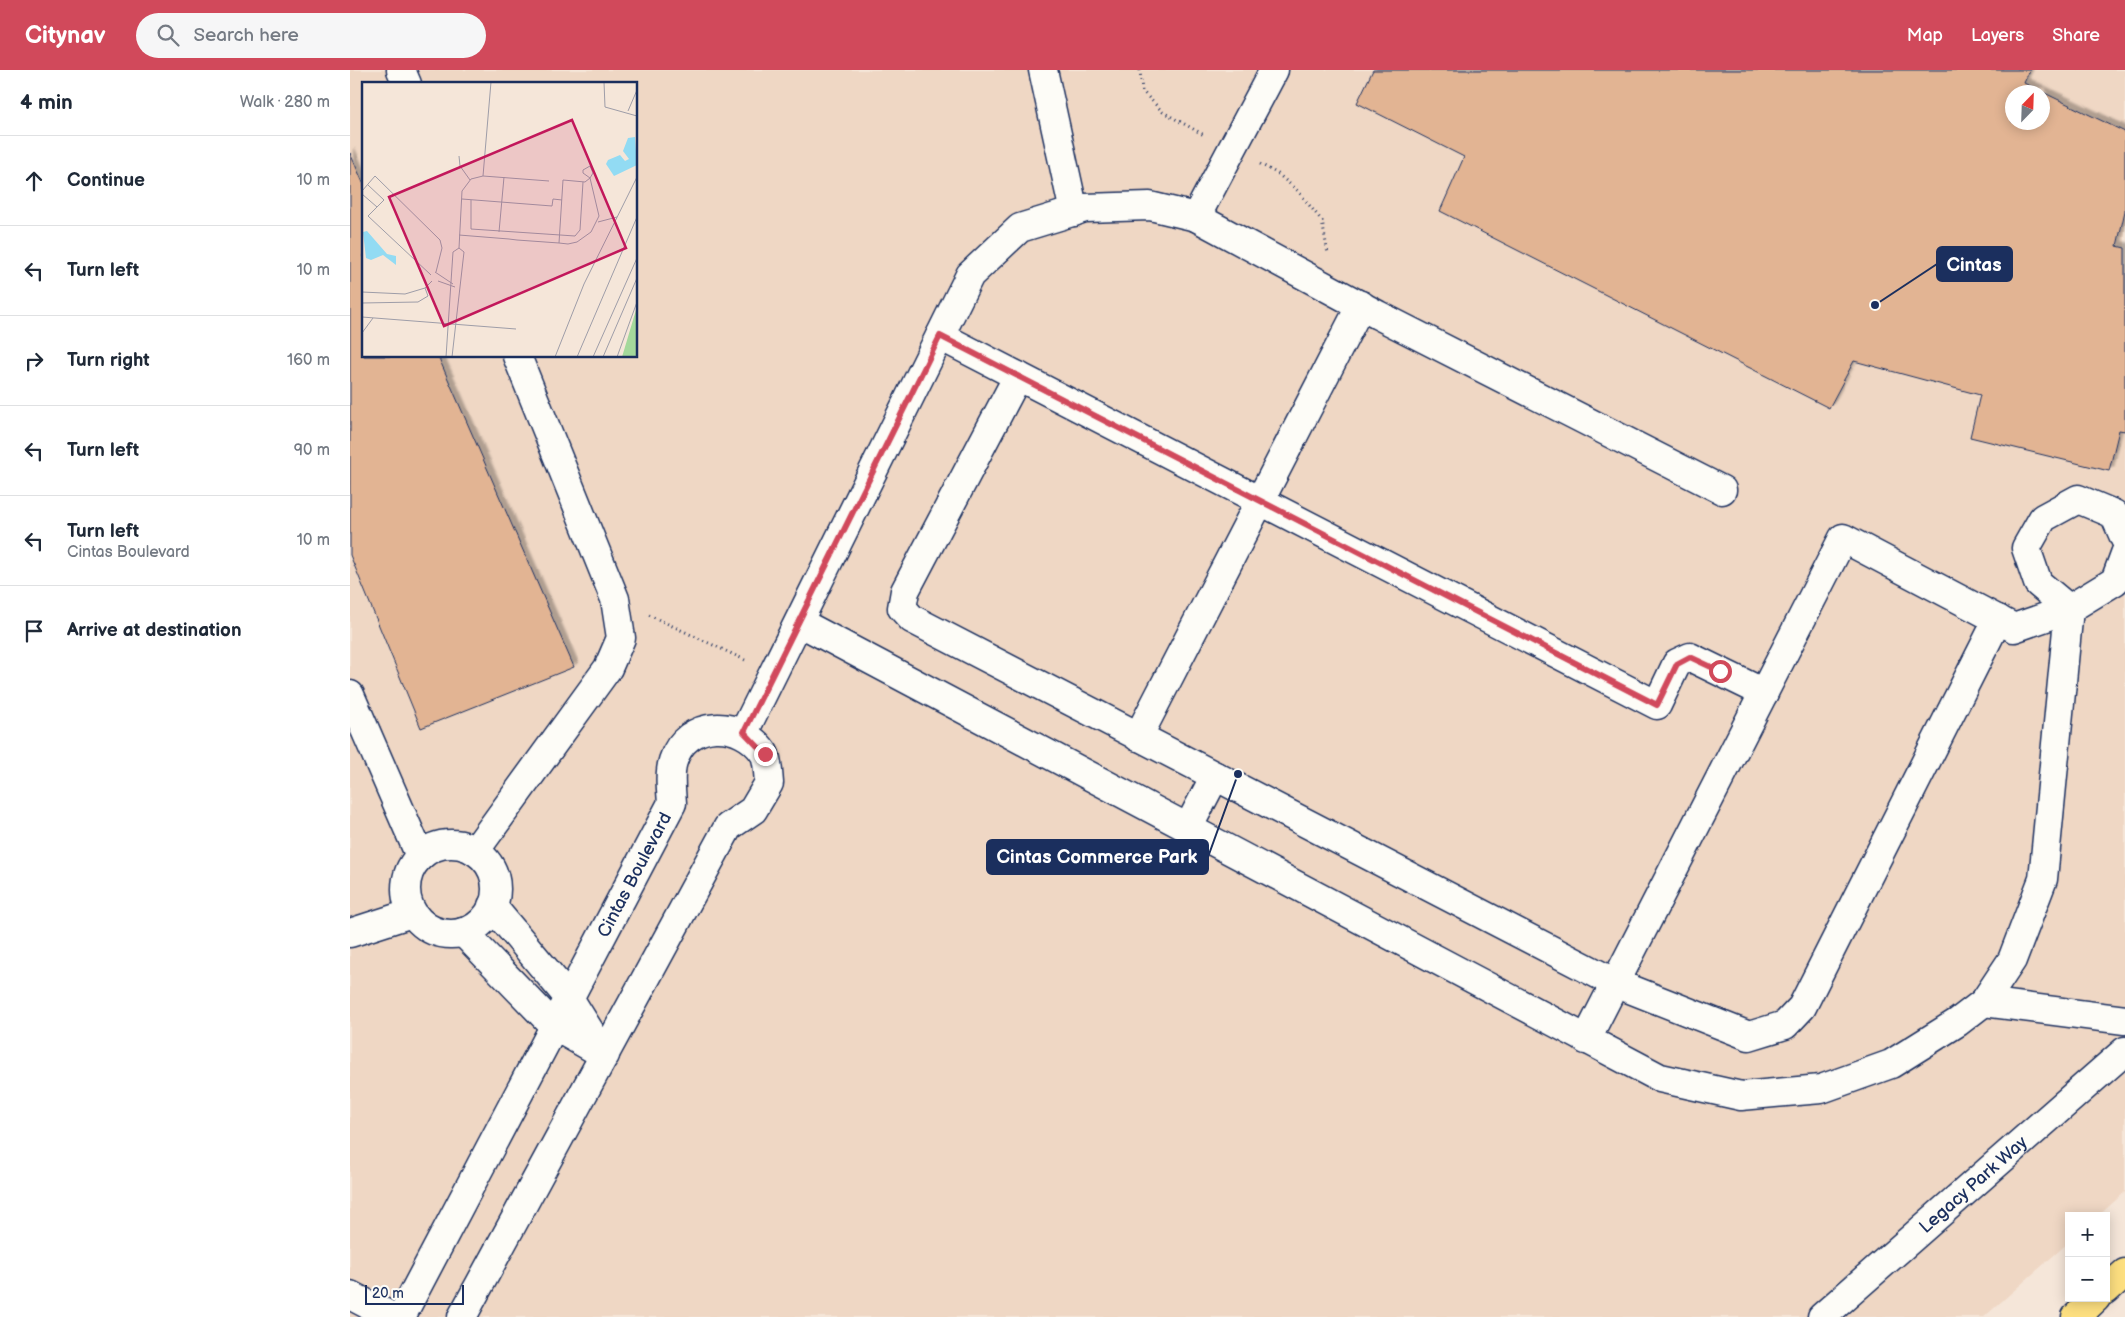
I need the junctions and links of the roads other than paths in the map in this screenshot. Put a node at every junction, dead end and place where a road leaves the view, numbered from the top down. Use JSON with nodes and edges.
{"nodes":[{"id":1,"x":401,"y":70,"type":"edge"},
{"id":2,"x":1043,"y":70,"type":"edge"},
{"id":3,"x":1274,"y":70,"type":"edge"},
{"id":4,"x":406,"y":82,"type":"edge"},
{"id":5,"x":1074,"y":212,"type":"junction"},
{"id":6,"x":1196,"y":217,"type":"junction"},
{"id":7,"x":1361,"y":305,"type":"junction"},
{"id":8,"x":940,"y":336,"type":"junction"},
{"id":9,"x":518,"y":358,"type":"edge"},
{"id":10,"x":1018,"y":376,"type":"junction"},
{"id":11,"x":1722,"y":490,"type":"dead end"},
{"id":12,"x":1260,"y":500,"type":"junction"},
{"id":13,"x":2125,"y":539,"type":"edge"},
{"id":14,"x":2125,"y":554,"type":"edge"},
{"id":15,"x":2069,"y":608,"type":"junction"},
{"id":16,"x":1998,"y":619,"type":"junction"},
{"id":17,"x":798,"y":622,"type":"junction"},
{"id":18,"x":1764,"y":693,"type":"junction"},
{"id":19,"x":350,"y":695,"type":"edge"},
{"id":20,"x":744,"y":732,"type":"junction"},
{"id":21,"x":1138,"y":737,"type":"junction"},
{"id":22,"x":1215,"y":776,"type":"junction"},
{"id":23,"x":1188,"y":828,"type":"junction"},
{"id":24,"x":475,"y":851,"type":"junction"},
{"id":25,"x":420,"y":856,"type":"junction"},
{"id":26,"x":492,"y":906,"type":"junction"},
{"id":27,"x":412,"y":912,"type":"junction"},
{"id":28,"x":463,"y":932,"type":"junction"},
{"id":29,"x":350,"y":933,"type":"edge"},
{"id":30,"x":1615,"y":983,"type":"junction"},
{"id":31,"x":569,"y":998,"type":"junction"},
{"id":32,"x":1984,"y":1002,"type":"junction"},
{"id":33,"x":2125,"y":1020,"type":"edge"},
{"id":34,"x":554,"y":1026,"type":"junction"},
{"id":35,"x":1586,"y":1040,"type":"junction"},
{"id":36,"x":2125,"y":1050,"type":"edge"},
{"id":37,"x":604,"y":1055,"type":"junction"},
{"id":38,"x":2125,"y":1273,"type":"edge"},
{"id":39,"x":2110,"y":1286,"type":"edge"},
{"id":40,"x":350,"y":1295,"type":"edge"},
{"id":41,"x":2092,"y":1302,"type":"edge"},
{"id":42,"x":392,"y":1317,"type":"edge"},
{"id":43,"x":401,"y":1317,"type":"edge"},
{"id":44,"x":462,"y":1317,"type":"edge"},
{"id":45,"x":1822,"y":1317,"type":"edge"},
{"id":46,"x":2076,"y":1317,"type":"edge"}],
"edges":[{"from":1,"to":4,"type":"street"},
{"from":2,"to":5,"type":"street"},
{"from":3,"to":6,"type":"street"},
{"from":5,"to":6,"type":"street"},
{"from":5,"to":8,"type":"street"},
{"from":6,"to":7,"type":"street"},
{"from":7,"to":11,"type":"street"},
{"from":7,"to":12,"type":"street"},
{"from":8,"to":10,"type":"street"},
{"from":8,"to":17,"type":"street"},
{"from":9,"to":24,"type":"street"},
{"from":10,"to":12,"type":"street"},
{"from":10,"to":21,"type":"street"},
{"from":12,"to":18,"type":"street"},
{"from":12,"to":21,"type":"street"},
{"from":13,"to":15,"type":"street"},
{"from":14,"to":15,"type":"street"},
{"from":15,"to":16,"type":"street"},
{"from":15,"to":32,"type":"street"},
{"from":16,"to":18,"type":"street"},
{"from":16,"to":30,"type":"street"},
{"from":17,"to":20,"type":"street"},
{"from":17,"to":23,"type":"street"},
{"from":18,"to":30,"type":"street"},
{"from":19,"to":25,"type":"street"},
{"from":20,"to":31,"type":"street","name":"Cintas Boulevard"},
{"from":20,"to":37,"type":"street"},
{"from":21,"to":22,"type":"street"},
{"from":22,"to":23,"type":"street"},
{"from":22,"to":30,"type":"street"},
{"from":23,"to":35,"type":"street"},
{"from":24,"to":25,"type":"street"},
{"from":24,"to":26,"type":"street"},
{"from":25,"to":27,"type":"street"},
{"from":26,"to":28,"type":"street"},
{"from":26,"to":31,"type":"street"},
{"from":27,"to":28,"type":"street"},
{"from":27,"to":29,"type":"street"},
{"from":28,"to":34,"type":"street"},
{"from":30,"to":35,"type":"street"},
{"from":31,"to":34,"type":"street","name":"Cintas Boulevard"},
{"from":31,"to":37,"type":"street"},
{"from":32,"to":33,"type":"street"},
{"from":32,"to":35,"type":"street"},
{"from":34,"to":37,"type":"street"},
{"from":34,"to":43,"type":"street","name":"Cintas Boulevard"},
{"from":36,"to":45,"type":"street","name":"Legacy Park Way"},
{"from":37,"to":44,"type":"street"},
{"from":38,"to":39,"type":"highway"},
{"from":40,"to":42,"type":"street"},
{"from":41,"to":46,"type":"highway"}]}
